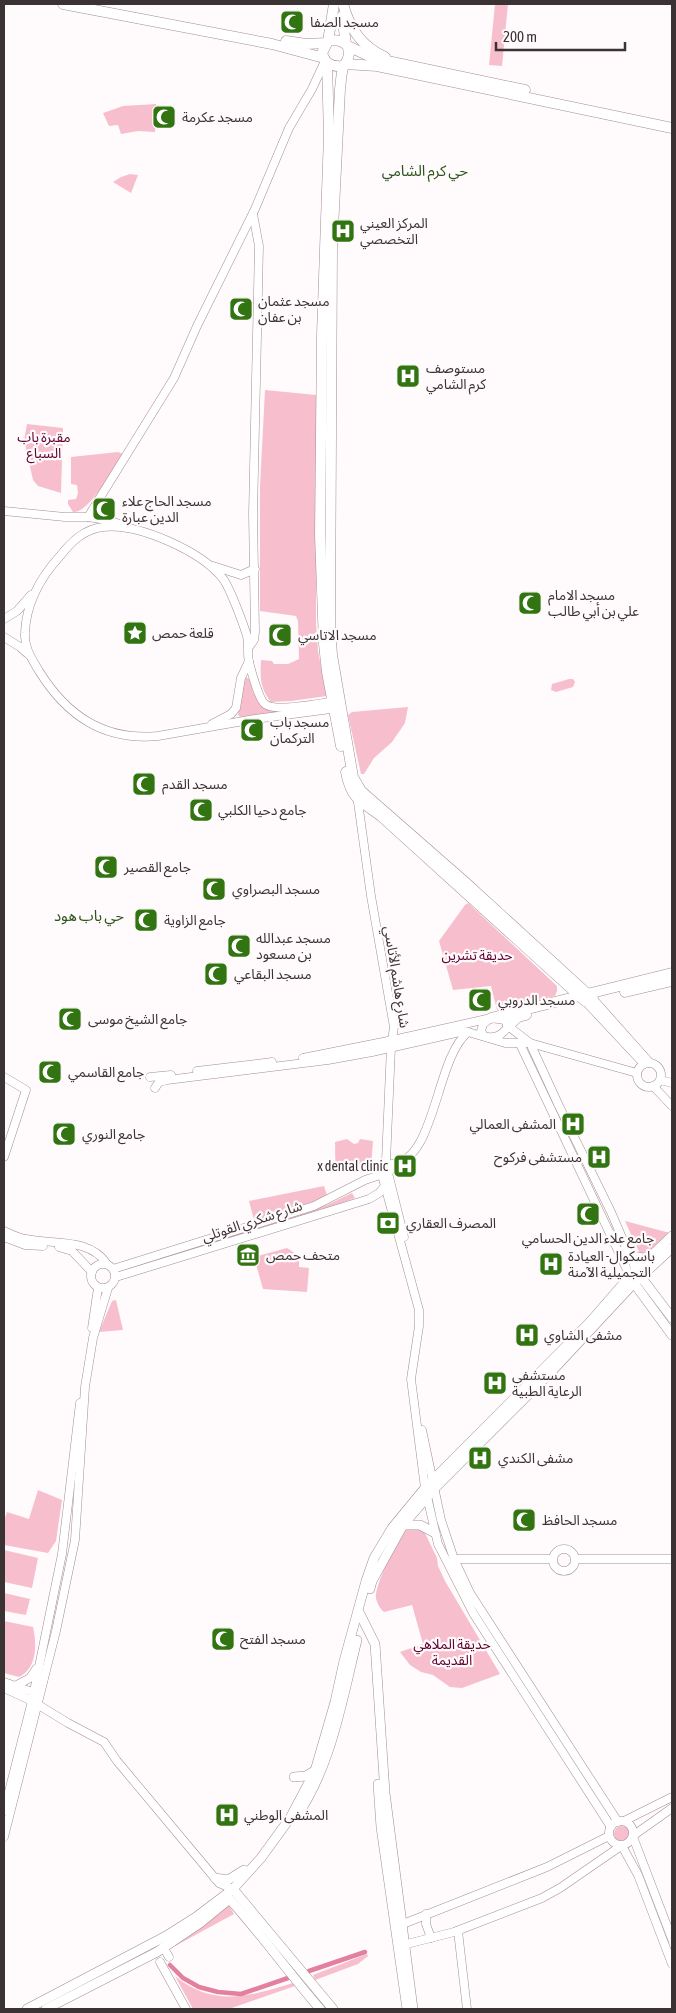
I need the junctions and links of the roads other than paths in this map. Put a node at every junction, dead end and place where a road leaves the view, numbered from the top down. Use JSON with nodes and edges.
{"nodes":[{"id":1,"x":64,"y":4,"type":"edge"},
{"id":2,"x":96,"y":4,"type":"edge"},
{"id":3,"x":334,"y":4,"type":"edge"},
{"id":4,"x":342,"y":4,"type":"edge"},
{"id":5,"x":328,"y":42,"type":"junction"},
{"id":6,"x":347,"y":45,"type":"junction"},
{"id":7,"x":325,"y":61,"type":"junction"},
{"id":8,"x":398,"y":63,"type":"junction"},
{"id":9,"x":344,"y":65,"type":"junction"},
{"id":10,"x":672,"y":121,"type":"edge"},
{"id":11,"x":672,"y":128,"type":"edge"},
{"id":12,"x":253,"y":214,"type":"junction"},
{"id":13,"x":4,"y":511,"type":"edge"},
{"id":14,"x":88,"y":517,"type":"junction"},
{"id":15,"x":126,"y":527,"type":"junction"},
{"id":16,"x":208,"y":564,"type":"junction"},
{"id":17,"x":256,"y":569,"type":"junction"},
{"id":18,"x":35,"y":589,"type":"junction"},
{"id":19,"x":4,"y":620,"type":"edge"},
{"id":20,"x":4,"y":637,"type":"edge"},
{"id":21,"x":249,"y":647,"type":"junction"},
{"id":22,"x":30,"y":656,"type":"junction"},
{"id":23,"x":248,"y":661,"type":"junction"},
{"id":24,"x":338,"y":705,"type":"junction"},
{"id":25,"x":236,"y":708,"type":"junction"},
{"id":26,"x":235,"y":723,"type":"junction"},
{"id":27,"x":204,"y":727,"type":"junction"},
{"id":28,"x":359,"y":794,"type":"junction"},
{"id":29,"x":672,"y":973,"type":"edge"},
{"id":30,"x":672,"y":981,"type":"edge"},
{"id":31,"x":586,"y":998,"type":"junction"},
{"id":32,"x":491,"y":1018,"type":"junction"},
{"id":33,"x":508,"y":1026,"type":"junction"},
{"id":34,"x":468,"y":1032,"type":"junction"},
{"id":35,"x":488,"y":1037,"type":"junction"},
{"id":36,"x":530,"y":1043,"type":"junction"},
{"id":37,"x":392,"y":1044,"type":"junction"},
{"id":38,"x":520,"y":1044,"type":"junction"},
{"id":39,"x":647,"y":1064,"type":"junction"},
{"id":40,"x":637,"y":1074,"type":"junction"},
{"id":41,"x":4,"y":1077,"type":"edge"},
{"id":42,"x":150,"y":1077,"type":"dead end"},
{"id":43,"x":660,"y":1080,"type":"junction"},
{"id":44,"x":672,"y":1084,"type":"edge"},
{"id":45,"x":653,"y":1086,"type":"junction"},
{"id":46,"x":155,"y":1088,"type":"dead end"},
{"id":47,"x":672,"y":1106,"type":"edge"},
{"id":48,"x":4,"y":1157,"type":"edge"},
{"id":49,"x":386,"y":1161,"type":"junction"},
{"id":50,"x":396,"y":1164,"type":"junction"},
{"id":51,"x":385,"y":1174,"type":"junction"},
{"id":52,"x":373,"y":1177,"type":"junction"},
{"id":53,"x":388,"y":1183,"type":"junction"},
{"id":54,"x":379,"y":1193,"type":"junction"},
{"id":55,"x":4,"y":1231,"type":"edge"},
{"id":56,"x":672,"y":1236,"type":"edge"},
{"id":57,"x":4,"y":1237,"type":"edge"},
{"id":58,"x":672,"y":1248,"type":"edge"},
{"id":59,"x":625,"y":1249,"type":"junction"},
{"id":60,"x":95,"y":1253,"type":"junction"},
{"id":61,"x":648,"y":1259,"type":"junction"},
{"id":62,"x":82,"y":1261,"type":"junction"},
{"id":63,"x":110,"y":1266,"type":"junction"},
{"id":64,"x":92,"y":1272,"type":"junction"},
{"id":65,"x":116,"y":1277,"type":"junction"},
{"id":66,"x":635,"y":1277,"type":"junction"},
{"id":67,"x":98,"y":1288,"type":"junction"},
{"id":68,"x":108,"y":1288,"type":"junction"},
{"id":69,"x":672,"y":1318,"type":"edge"},
{"id":70,"x":672,"y":1335,"type":"edge"},
{"id":71,"x":429,"y":1489,"type":"junction"},
{"id":72,"x":403,"y":1525,"type":"junction"},
{"id":73,"x":435,"y":1533,"type":"junction"},
{"id":74,"x":576,"y":1558,"type":"junction"},
{"id":75,"x":454,"y":1559,"type":"junction"},
{"id":76,"x":553,"y":1559,"type":"junction"},
{"id":77,"x":672,"y":1559,"type":"edge"},
{"id":78,"x":360,"y":1617,"type":"junction"},
{"id":79,"x":39,"y":1662,"type":"junction"},
{"id":80,"x":4,"y":1682,"type":"edge"},
{"id":81,"x":15,"y":1686,"type":"junction"},
{"id":82,"x":4,"y":1688,"type":"edge"},
{"id":83,"x":36,"y":1698,"type":"junction"},
{"id":84,"x":315,"y":1771,"type":"junction"},
{"id":85,"x":305,"y":1792,"type":"junction"},
{"id":86,"x":672,"y":1797,"type":"edge"},
{"id":87,"x":672,"y":1808,"type":"edge"},
{"id":88,"x":4,"y":1811,"type":"edge"},
{"id":89,"x":606,"y":1818,"type":"junction"},
{"id":90,"x":621,"y":1821,"type":"junction"},
{"id":91,"x":611,"y":1827,"type":"junction"},
{"id":92,"x":644,"y":1829,"type":"junction"},
{"id":93,"x":609,"y":1836,"type":"junction"},
{"id":94,"x":633,"y":1836,"type":"junction"},
{"id":95,"x":4,"y":1837,"type":"edge"},
{"id":96,"x":596,"y":1843,"type":"junction"},
{"id":97,"x":622,"y":1846,"type":"junction"},
{"id":98,"x":639,"y":1852,"type":"junction"},
{"id":99,"x":261,"y":1858,"type":"junction"},
{"id":100,"x":215,"y":1878,"type":"junction"},
{"id":101,"x":229,"y":1892,"type":"junction"},
{"id":102,"x":426,"y":1914,"type":"junction"},
{"id":103,"x":399,"y":1926,"type":"junction"},
{"id":104,"x":458,"y":1930,"type":"junction"},
{"id":105,"x":431,"y":1938,"type":"junction"},
{"id":106,"x":672,"y":1939,"type":"edge"},
{"id":107,"x":402,"y":1945,"type":"junction"},
{"id":108,"x":163,"y":1947,"type":"junction"},
{"id":109,"x":169,"y":1957,"type":"dead end"},
{"id":110,"x":160,"y":1962,"type":"dead end"},
{"id":111,"x":672,"y":1964,"type":"edge"},
{"id":112,"x":27,"y":2009,"type":"edge"},
{"id":113,"x":46,"y":2009,"type":"edge"},
{"id":114,"x":186,"y":2009,"type":"edge"},
{"id":115,"x":320,"y":2009,"type":"edge"},
{"id":116,"x":333,"y":2009,"type":"edge"},
{"id":117,"x":407,"y":2009,"type":"edge"},
{"id":118,"x":413,"y":2009,"type":"edge"},
{"id":119,"x":467,"y":2009,"type":"edge"}],
"edges":[{"from":1,"to":7,"type":"highway"},
{"from":2,"to":5,"type":"highway"},
{"from":3,"to":5,"type":"highway"},
{"from":4,"to":6,"type":"highway"},
{"from":4,"to":8,"type":"highway"},
{"from":5,"to":6,"type":"highway"},
{"from":5,"to":7,"type":"highway"},
{"from":6,"to":8,"type":"highway"},
{"from":6,"to":9,"type":"highway"},
{"from":7,"to":9,"type":"highway"},
{"from":7,"to":12,"type":"main road"},
{"from":7,"to":24,"type":"highway"},
{"from":8,"to":10,"type":"highway"},
{"from":9,"to":11,"type":"highway"},
{"from":9,"to":24,"type":"highway"},
{"from":12,"to":14,"type":"main road"},
{"from":12,"to":17,"type":"main road"},
{"from":13,"to":14,"type":"main road"},
{"from":14,"to":15,"type":"main road"},
{"from":15,"to":16,"type":"main road"},
{"from":15,"to":18,"type":"main road"},
{"from":16,"to":17,"type":"main road"},
{"from":16,"to":21,"type":"main road"},
{"from":17,"to":21,"type":"main road"},
{"from":18,"to":19,"type":"main road"},
{"from":18,"to":22,"type":"main road"},
{"from":20,"to":22,"type":"main road"},
{"from":21,"to":23,"type":"main road"},
{"from":22,"to":27,"type":"main road"},
{"from":23,"to":24,"type":"main road"},
{"from":23,"to":25,"type":"main road"},
{"from":24,"to":26,"type":"main road"},
{"from":24,"to":28,"type":"highway"},
{"from":25,"to":26,"type":"main road"},
{"from":25,"to":27,"type":"main road"},
{"from":26,"to":27,"type":"main road"},
{"from":28,"to":31,"type":"highway"},
{"from":28,"to":37,"type":"main road","name":"شارع هاشم الأتاسي"},
{"from":29,"to":31,"type":"highway"},
{"from":30,"to":31,"type":"highway"},
{"from":31,"to":32,"type":"highway"},
{"from":31,"to":33,"type":"highway"},
{"from":31,"to":39,"type":"main road"},
{"from":32,"to":33,"type":"main road"},
{"from":32,"to":35,"type":"main road"},
{"from":32,"to":37,"type":"main road"},
{"from":33,"to":35,"type":"main road"},
{"from":33,"to":36,"type":"main road"},
{"from":34,"to":35,"type":"main road"},
{"from":34,"to":37,"type":"main road"},
{"from":34,"to":50,"type":"main road"},
{"from":35,"to":38,"type":"main road"},
{"from":36,"to":38,"type":"main road"},
{"from":36,"to":40,"type":"main road"},
{"from":36,"to":59,"type":"main road"},
{"from":37,"to":42,"type":"main road"},
{"from":37,"to":46,"type":"main road"},
{"from":37,"to":49,"type":"main road","name":"شارع هاشم الأتاسي"},
{"from":38,"to":66,"type":"main road"},
{"from":39,"to":40,"type":"main road"},
{"from":39,"to":43,"type":"main road"},
{"from":40,"to":45,"type":"main road"},
{"from":41,"to":48,"type":"main road"},
{"from":43,"to":44,"type":"main road"},
{"from":43,"to":45,"type":"main road"},
{"from":45,"to":47,"type":"main road"},
{"from":49,"to":50,"type":"main road"},
{"from":49,"to":51,"type":"main road","name":"شارع هاشم الأتاسي"},
{"from":50,"to":51,"type":"main road"},
{"from":51,"to":52,"type":"main road","name":"شارع شكري القوتلي"},
{"from":51,"to":53,"type":"main road"},
{"from":52,"to":54,"type":"main road"},
{"from":52,"to":63,"type":"main road","name":"شارع شكري القوتلي"},
{"from":53,"to":54,"type":"main road"},
{"from":53,"to":71,"type":"main road"},
{"from":54,"to":65,"type":"main road","name":"شارع شكري القوتلي"},
{"from":55,"to":60,"type":"main road"},
{"from":56,"to":61,"type":"main road"},
{"from":57,"to":62,"type":"main road"},
{"from":58,"to":66,"type":"main road"},
{"from":59,"to":61,"type":"main road"},
{"from":59,"to":66,"type":"main road"},
{"from":60,"to":62,"type":"main road"},
{"from":60,"to":63,"type":"main road"},
{"from":61,"to":66,"type":"main road"},
{"from":62,"to":64,"type":"main road"},
{"from":63,"to":64,"type":"main road"},
{"from":63,"to":65,"type":"main road"},
{"from":64,"to":67,"type":"main road"},
{"from":65,"to":68,"type":"main road"},
{"from":66,"to":69,"type":"main road"},
{"from":66,"to":70,"type":"main road"},
{"from":66,"to":71,"type":"main road"},
{"from":67,"to":68,"type":"main road"},
{"from":67,"to":79,"type":"main road"},
{"from":68,"to":83,"type":"main road"},
{"from":71,"to":72,"type":"main road"},
{"from":71,"to":73,"type":"main road"},
{"from":71,"to":75,"type":"main road"},
{"from":71,"to":78,"type":"main road"},
{"from":72,"to":73,"type":"main road"},
{"from":72,"to":78,"type":"main road"},
{"from":73,"to":89,"type":"main road"},
{"from":74,"to":76,"type":"main road"},
{"from":74,"to":76,"type":"main road"},
{"from":74,"to":77,"type":"main road"},
{"from":75,"to":76,"type":"main road"},
{"from":75,"to":90,"type":"main road"},
{"from":78,"to":84,"type":"main road"},
{"from":78,"to":101,"type":"main road"},
{"from":78,"to":103,"type":"main road"},
{"from":79,"to":81,"type":"main road"},
{"from":79,"to":83,"type":"main road"},
{"from":80,"to":81,"type":"main road"},
{"from":81,"to":83,"type":"main road"},
{"from":82,"to":83,"type":"main road"},
{"from":83,"to":88,"type":"main road"},
{"from":83,"to":95,"type":"main road"},
{"from":83,"to":100,"type":"main road"},
{"from":84,"to":85,"type":"main road"},
{"from":84,"to":85,"type":"main road"},
{"from":85,"to":99,"type":"main road"},
{"from":86,"to":90,"type":"main road"},
{"from":87,"to":92,"type":"main road"},
{"from":89,"to":91,"type":"main road"},
{"from":89,"to":96,"type":"main road"},
{"from":90,"to":91,"type":"main road"},
{"from":90,"to":94,"type":"main road"},
{"from":91,"to":93,"type":"main road"},
{"from":92,"to":94,"type":"main road"},
{"from":92,"to":98,"type":"main road"},
{"from":93,"to":96,"type":"main road"},
{"from":93,"to":97,"type":"main road"},
{"from":94,"to":97,"type":"main road"},
{"from":94,"to":98,"type":"main road"},
{"from":96,"to":102,"type":"main road"},
{"from":97,"to":104,"type":"main road"},
{"from":97,"to":111,"type":"main road"},
{"from":98,"to":106,"type":"main road"},
{"from":99,"to":100,"type":"main road"},
{"from":99,"to":101,"type":"main road"},
{"from":100,"to":101,"type":"main road"},
{"from":101,"to":108,"type":"main road"},
{"from":101,"to":112,"type":"main road"},
{"from":101,"to":115,"type":"main road"},
{"from":101,"to":116,"type":"main road"},
{"from":102,"to":103,"type":"main road"},
{"from":102,"to":105,"type":"main road"},
{"from":103,"to":107,"type":"main road"},
{"from":104,"to":105,"type":"main road"},
{"from":104,"to":119,"type":"main road"},
{"from":105,"to":107,"type":"main road"},
{"from":107,"to":117,"type":"main road"},
{"from":107,"to":118,"type":"main road"},
{"from":108,"to":109,"type":"main road"},
{"from":108,"to":113,"type":"main road"},
{"from":110,"to":114,"type":"main road"}]}
